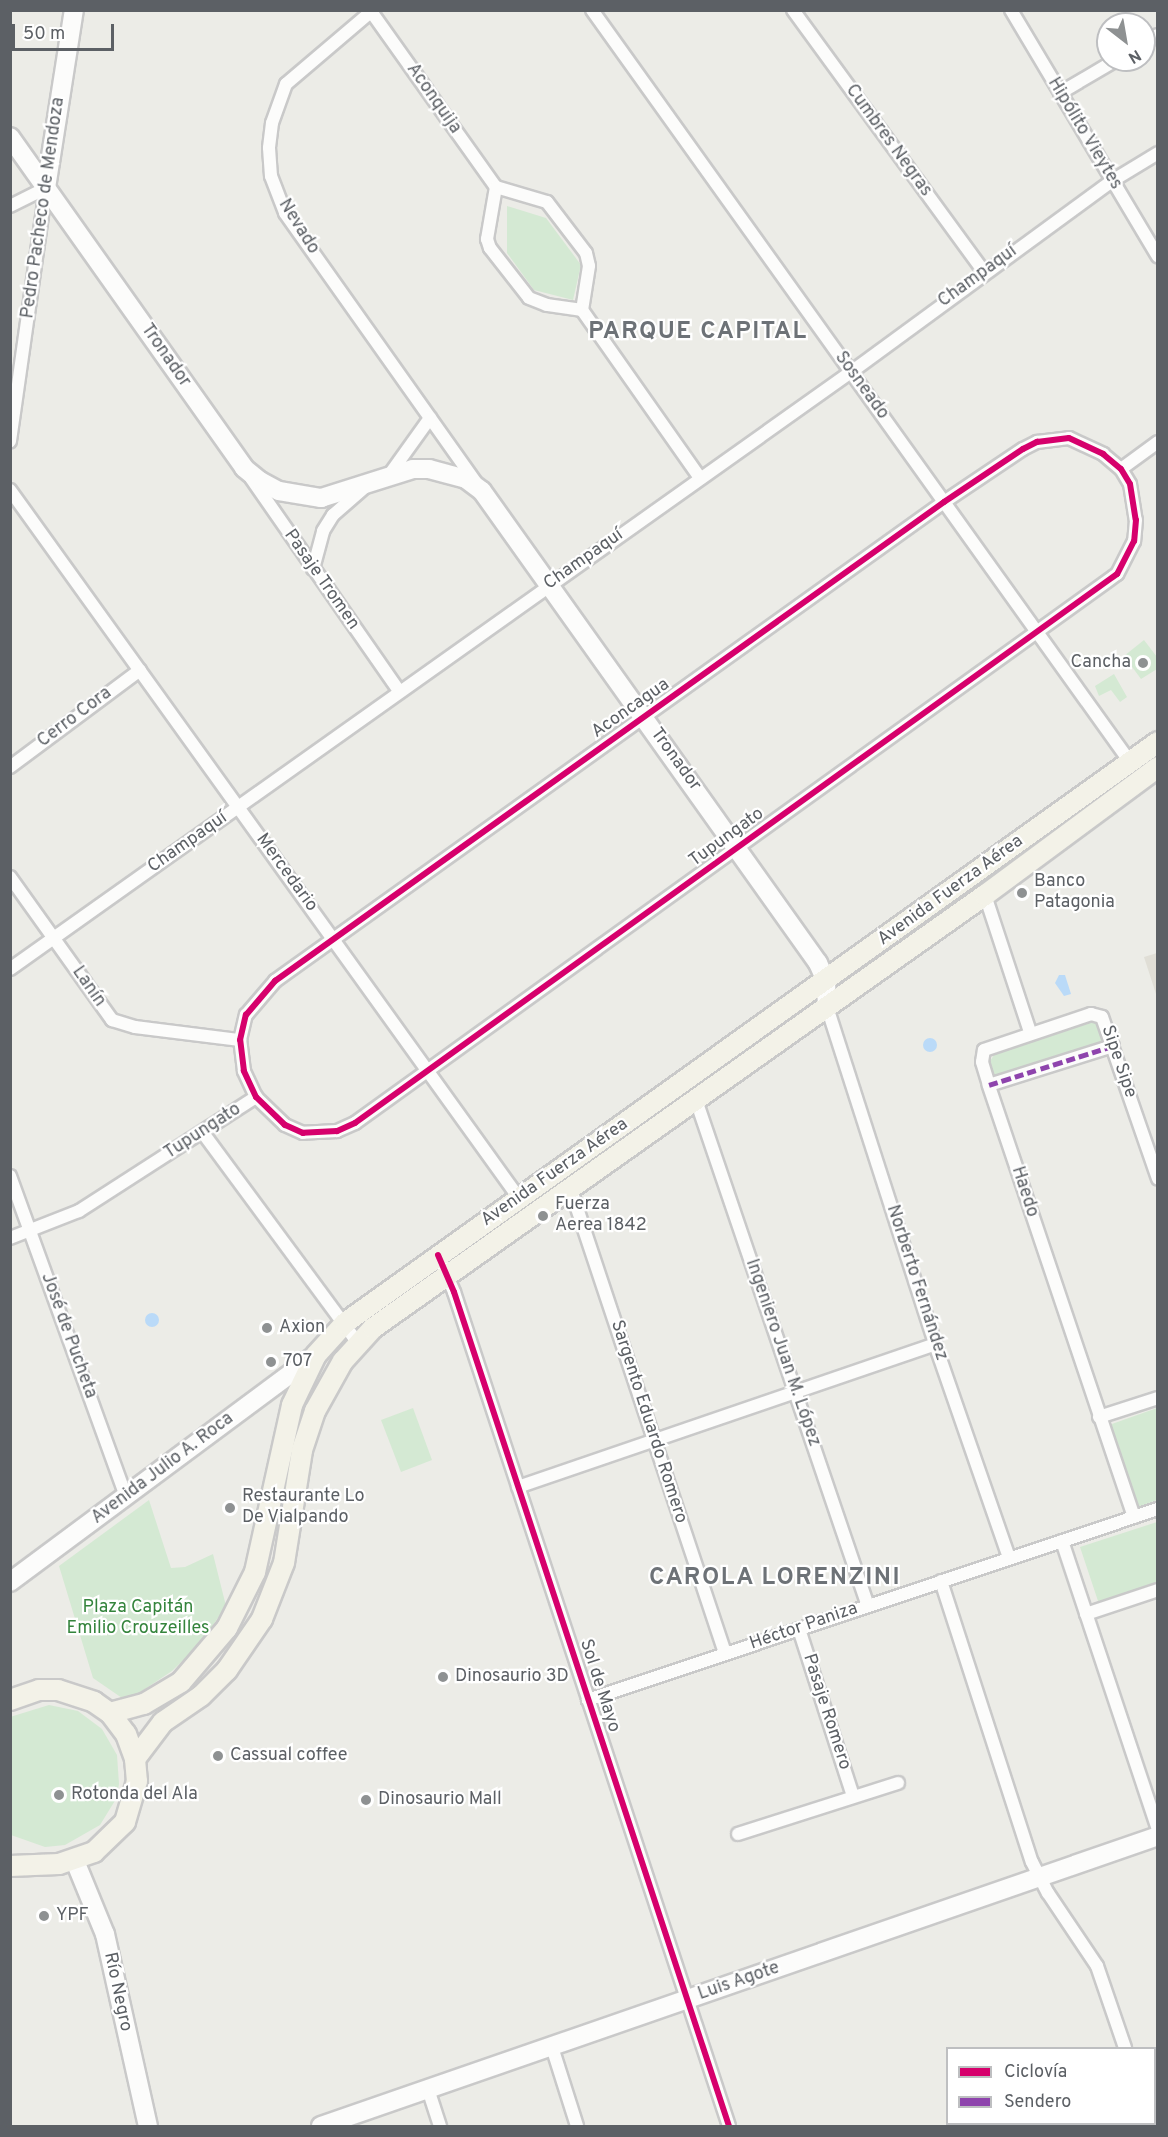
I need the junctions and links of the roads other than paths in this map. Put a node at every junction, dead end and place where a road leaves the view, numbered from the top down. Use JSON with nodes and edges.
{"nodes":[{"id":1,"x":74,"y":10,"type":"edge"},
{"id":2,"x":592,"y":10,"type":"edge"},
{"id":3,"x":793,"y":10,"type":"edge"},
{"id":4,"x":1011,"y":10,"type":"edge"},
{"id":5,"x":372,"y":11,"type":"edge"},
{"id":6,"x":1096,"y":72,"type":"edge"},
{"id":7,"x":1060,"y":93,"type":"junction"},
{"id":8,"x":10,"y":137,"type":"edge"},
{"id":9,"x":1158,"y":153,"type":"edge"},
{"id":10,"x":1112,"y":181,"type":"junction"},
{"id":11,"x":496,"y":187,"type":"junction"},
{"id":12,"x":46,"y":188,"type":"junction"},
{"id":13,"x":10,"y":206,"type":"edge"},
{"id":14,"x":1158,"y":257,"type":"edge"},
{"id":15,"x":984,"y":272,"type":"junction"},
{"id":16,"x":582,"y":310,"type":"junction"},
{"id":17,"x":850,"y":372,"type":"junction"},
{"id":18,"x":429,"y":418,"type":"junction"},
{"id":19,"x":10,"y":441,"type":"edge"},
{"id":20,"x":1158,"y":442,"type":"edge"},
{"id":21,"x":244,"y":468,"type":"junction"},
{"id":22,"x":1121,"y":469,"type":"junction"},
{"id":23,"x":386,"y":478,"type":"junction"},
{"id":24,"x":700,"y":478,"type":"junction"},
{"id":25,"x":365,"y":487,"type":"junction"},
{"id":26,"x":10,"y":490,"type":"edge"},
{"id":27,"x":482,"y":491,"type":"junction"},
{"id":28,"x":944,"y":502,"type":"junction"},
{"id":29,"x":313,"y":569,"type":"junction"},
{"id":30,"x":549,"y":585,"type":"junction"},
{"id":31,"x":1037,"y":632,"type":"junction"},
{"id":32,"x":140,"y":669,"type":"junction"},
{"id":33,"x":399,"y":691,"type":"junction"},
{"id":34,"x":645,"y":718,"type":"junction"},
{"id":35,"x":1158,"y":742,"type":"edge"},
{"id":36,"x":1130,"y":762,"type":"junction"},
{"id":37,"x":10,"y":767,"type":"edge"},
{"id":38,"x":1158,"y":767,"type":"edge"},
{"id":39,"x":239,"y":807,"type":"junction"},
{"id":40,"x":738,"y":849,"type":"junction"},
{"id":41,"x":10,"y":877,"type":"edge"},
{"id":42,"x":985,"y":895,"type":"junction"},
{"id":43,"x":333,"y":938,"type":"junction"},
{"id":44,"x":53,"y":939,"type":"junction"},
{"id":45,"x":10,"y":969,"type":"edge"},
{"id":46,"x":826,"y":981,"type":"junction"},
{"id":47,"x":827,"y":1007,"type":"junction"},
{"id":48,"x":1030,"y":1032,"type":"junction"},
{"id":49,"x":240,"y":1040,"type":"junction"},
{"id":50,"x":1113,"y":1046,"type":"junction"},
{"id":51,"x":429,"y":1073,"type":"junction"},
{"id":52,"x":989,"y":1086,"type":"junction"},
{"id":53,"x":256,"y":1097,"type":"junction"},
{"id":54,"x":696,"y":1100,"type":"junction"},
{"id":55,"x":203,"y":1133,"type":"junction"},
{"id":56,"x":10,"y":1176,"type":"edge"},
{"id":57,"x":1158,"y":1179,"type":"edge"},
{"id":58,"x":571,"y":1190,"type":"junction"},
{"id":59,"x":519,"y":1198,"type":"junction"},
{"id":60,"x":31,"y":1232,"type":"junction"},
{"id":61,"x":10,"y":1238,"type":"edge"},
{"id":62,"x":438,"y":1256,"type":"junction"},
{"id":63,"x":448,"y":1275,"type":"junction"},
{"id":64,"x":345,"y":1323,"type":"junction"},
{"id":65,"x":358,"y":1343,"type":"junction"},
{"id":66,"x":935,"y":1344,"type":"junction"},
{"id":67,"x":316,"y":1355,"type":"junction"},
{"id":68,"x":795,"y":1392,"type":"junction"},
{"id":69,"x":1158,"y":1398,"type":"edge"},
{"id":70,"x":1099,"y":1417,"type":"junction"},
{"id":71,"x":654,"y":1440,"type":"junction"},
{"id":72,"x":518,"y":1487,"type":"junction"},
{"id":73,"x":126,"y":1496,"type":"junction"},
{"id":74,"x":1158,"y":1509,"type":"edge"},
{"id":75,"x":1134,"y":1517,"type":"junction"},
{"id":76,"x":1062,"y":1541,"type":"junction"},
{"id":77,"x":1009,"y":1558,"type":"junction"},
{"id":78,"x":941,"y":1581,"type":"junction"},
{"id":79,"x":10,"y":1582,"type":"edge"},
{"id":80,"x":1158,"y":1590,"type":"edge"},
{"id":81,"x":868,"y":1606,"type":"junction"},
{"id":82,"x":1086,"y":1614,"type":"junction"},
{"id":83,"x":800,"y":1629,"type":"junction"},
{"id":84,"x":725,"y":1654,"type":"junction"},
{"id":85,"x":10,"y":1700,"type":"edge"},
{"id":86,"x":588,"y":1700,"type":"junction"},
{"id":87,"x":110,"y":1713,"type":"junction"},
{"id":88,"x":135,"y":1759,"type":"junction"},
{"id":89,"x":898,"y":1783,"type":"dead end"},
{"id":90,"x":853,"y":1796,"type":"junction"},
{"id":91,"x":1158,"y":1830,"type":"edge"},
{"id":92,"x":738,"y":1834,"type":"dead end"},
{"id":93,"x":1158,"y":1836,"type":"edge"},
{"id":94,"x":10,"y":1854,"type":"edge"},
{"id":95,"x":75,"y":1861,"type":"junction"},
{"id":96,"x":43,"y":1864,"type":"junction"},
{"id":97,"x":10,"y":1866,"type":"edge"},
{"id":98,"x":1038,"y":1876,"type":"junction"},
{"id":99,"x":687,"y":2000,"type":"junction"},
{"id":100,"x":552,"y":2047,"type":"junction"},
{"id":101,"x":1124,"y":2047,"type":"edge"},
{"id":102,"x":428,"y":2090,"type":"junction"},
{"id":103,"x":148,"y":2127,"type":"edge"},
{"id":104,"x":321,"y":2127,"type":"edge"},
{"id":105,"x":440,"y":2127,"type":"edge"},
{"id":106,"x":577,"y":2127,"type":"edge"},
{"id":107,"x":729,"y":2127,"type":"edge"}],
"edges":[{"from":1,"to":12,"type":"main road","name":"Pedro Pacheco de Mendoza"},
{"from":2,"to":17,"type":"street","name":"Sosneado"},
{"from":3,"to":15,"type":"street","name":"Cumbres Negras"},
{"from":4,"to":7,"type":"street","name":"Hipólito Vieytes"},
{"from":5,"to":11,"type":"street","name":"Aconquija"},
{"from":5,"to":18,"type":"street","name":"Nevado"},
{"from":6,"to":7,"type":"street"},
{"from":7,"to":10,"type":"street","name":"Hipólito Vieytes"},
{"from":8,"to":12,"type":"main road","name":"Tronador"},
{"from":9,"to":10,"type":"street","name":"Champaquí"},
{"from":10,"to":14,"type":"street","name":"Hipólito Vieytes"},
{"from":10,"to":15,"type":"street","name":"Champaquí"},
{"from":11,"to":16,"type":"street"},
{"from":11,"to":16,"type":"street"},
{"from":12,"to":13,"type":"street"},
{"from":12,"to":19,"type":"street","name":"Pedro Pacheco de Mendoza"},
{"from":12,"to":21,"type":"main road","name":"Tronador"},
{"from":15,"to":17,"type":"street","name":"Champaquí"},
{"from":16,"to":24,"type":"street"},
{"from":17,"to":24,"type":"street","name":"Champaquí"},
{"from":17,"to":28,"type":"street","name":"Sosneado"},
{"from":18,"to":23,"type":"street"},
{"from":18,"to":27,"type":"street","name":"Tronador"},
{"from":20,"to":22,"type":"street"},
{"from":21,"to":25,"type":"main road","name":"Tronador"},
{"from":21,"to":29,"type":"street","name":"Pasaje Tromen"},
{"from":22,"to":28,"type":"street","name":"Aconcagua"},
{"from":22,"to":31,"type":"street","name":"Tupungato"},
{"from":23,"to":25,"type":"main road","name":"Tronador"},
{"from":23,"to":27,"type":"main road","name":"Tronador"},
{"from":24,"to":30,"type":"street","name":"Champaquí"},
{"from":25,"to":29,"type":"street","name":"Tronador"},
{"from":26,"to":32,"type":"street","name":"Mercedario"},
{"from":27,"to":30,"type":"main road","name":"Tronador"},
{"from":28,"to":31,"type":"street","name":"Sosneado"},
{"from":28,"to":34,"type":"street","name":"Aconcagua"},
{"from":29,"to":33,"type":"street","name":"Pasaje Tromen"},
{"from":30,"to":33,"type":"street","name":"Champaquí"},
{"from":30,"to":34,"type":"main road","name":"Tronador"},
{"from":31,"to":36,"type":"street","name":"Sosneado"},
{"from":31,"to":40,"type":"street","name":"Tupungato"},
{"from":32,"to":37,"type":"street","name":"Cerro Cora"},
{"from":32,"to":39,"type":"street","name":"Mercedario"},
{"from":33,"to":39,"type":"street","name":"Champaquí"},
{"from":34,"to":40,"type":"main road","name":"Tronador"},
{"from":34,"to":43,"type":"street","name":"Aconcagua"},
{"from":35,"to":36,"type":"main road","name":"Avenida Fuerza Aérea"},
{"from":36,"to":46,"type":"main road","name":"Avenida Fuerza Aérea"},
{"from":38,"to":42,"type":"main road","name":"Avenida Fuerza Aérea"},
{"from":39,"to":43,"type":"street","name":"Mercedario"},
{"from":39,"to":44,"type":"street","name":"Champaquí"},
{"from":40,"to":46,"type":"main road","name":"Tronador"},
{"from":40,"to":51,"type":"street","name":"Tupungato"},
{"from":41,"to":44,"type":"street","name":"Lanín"},
{"from":42,"to":47,"type":"main road","name":"Avenida Fuerza Aérea"},
{"from":42,"to":48,"type":"street"},
{"from":43,"to":49,"type":"street","name":"Aconcagua"},
{"from":43,"to":51,"type":"street","name":"Mercedario"},
{"from":44,"to":45,"type":"street","name":"Champaquí"},
{"from":44,"to":49,"type":"street","name":"Lanín"},
{"from":46,"to":47,"type":"main road","name":"Tronador"},
{"from":46,"to":59,"type":"main road","name":"Avenida Fuerza Aérea"},
{"from":47,"to":54,"type":"main road","name":"Avenida Fuerza Aérea"},
{"from":47,"to":66,"type":"street","name":"Norberto Fernández"},
{"from":48,"to":50,"type":"street","name":"Sipe Sipe"},
{"from":48,"to":52,"type":"street","name":"Haedo"},
{"from":49,"to":53,"type":"street","name":"Aconcagua"},
{"from":50,"to":52,"type":"street"},
{"from":50,"to":57,"type":"street","name":"Sipe Sipe"},
{"from":51,"to":53,"type":"street","name":"Tupungato"},
{"from":51,"to":59,"type":"street","name":"Mercedario"},
{"from":52,"to":70,"type":"street","name":"Haedo"},
{"from":53,"to":55,"type":"street","name":"Tupungato"},
{"from":54,"to":58,"type":"main road","name":"Avenida Fuerza Aérea"},
{"from":54,"to":68,"type":"street","name":"Ingeniero Juan M. López"},
{"from":55,"to":60,"type":"street","name":"Tupungato"},
{"from":55,"to":64,"type":"street"},
{"from":56,"to":60,"type":"street","name":"José de Pucheta"},
{"from":58,"to":63,"type":"main road","name":"Avenida Fuerza Aérea"},
{"from":58,"to":71,"type":"street","name":"Sargento Eduardo Romero"},
{"from":59,"to":62,"type":"main road","name":"Avenida Fuerza Aérea"},
{"from":60,"to":61,"type":"street","name":"Tupungato"},
{"from":60,"to":73,"type":"street","name":"José de Pucheta"},
{"from":62,"to":63,"type":"street","name":"Sol de Mayo"},
{"from":62,"to":64,"type":"main road","name":"Avenida Fuerza Aérea"},
{"from":63,"to":65,"type":"main road","name":"Avenida Fuerza Aérea"},
{"from":63,"to":72,"type":"street","name":"Sol de Mayo"},
{"from":64,"to":65,"type":"street"},
{"from":64,"to":67,"type":"main road","name":"Avenida Fuerza Aérea"},
{"from":65,"to":88,"type":"main road","name":"Avenida Fuerza Aérea"},
{"from":66,"to":68,"type":"street"},
{"from":66,"to":77,"type":"street","name":"Norberto Fernández"},
{"from":67,"to":73,"type":"main road","name":"Avenida Julio A. Roca"},
{"from":67,"to":87,"type":"main road","name":"Avenida Fuerza Aérea"},
{"from":68,"to":71,"type":"street"},
{"from":68,"to":81,"type":"street","name":"Ingeniero Juan M. López"},
{"from":69,"to":70,"type":"street"},
{"from":70,"to":75,"type":"street","name":"Haedo"},
{"from":71,"to":72,"type":"street"},
{"from":71,"to":84,"type":"street","name":"Sargento Eduardo Romero"},
{"from":72,"to":86,"type":"street","name":"Sol de Mayo"},
{"from":73,"to":79,"type":"main road","name":"Avenida Julio A. Roca"},
{"from":74,"to":75,"type":"street","name":"Héctor Paniza"},
{"from":75,"to":76,"type":"street","name":"Héctor Paniza"},
{"from":76,"to":77,"type":"street","name":"Héctor Paniza"},
{"from":76,"to":82,"type":"street"},
{"from":77,"to":78,"type":"street","name":"Héctor Paniza"},
{"from":78,"to":81,"type":"street","name":"Héctor Paniza"},
{"from":78,"to":98,"type":"street"},
{"from":80,"to":82,"type":"street"},
{"from":81,"to":83,"type":"street","name":"Héctor Paniza"},
{"from":82,"to":91,"type":"street"},
{"from":83,"to":84,"type":"street","name":"Héctor Paniza"},
{"from":83,"to":90,"type":"street","name":"Pasaje Romero"},
{"from":84,"to":86,"type":"street","name":"Héctor Paniza"},
{"from":85,"to":87,"type":"main road"},
{"from":86,"to":99,"type":"street","name":"Sol de Mayo"},
{"from":87,"to":88,"type":"main road"},
{"from":88,"to":95,"type":"main road"},
{"from":89,"to":90,"type":"street"},
{"from":90,"to":92,"type":"street"},
{"from":93,"to":98,"type":"main road","name":"Luis Agote"},
{"from":94,"to":96,"type":"main road"},
{"from":95,"to":96,"type":"main road"},
{"from":95,"to":103,"type":"main road","name":"Río Negro"},
{"from":96,"to":97,"type":"main road"},
{"from":98,"to":99,"type":"main road","name":"Luis Agote"},
{"from":98,"to":101,"type":"street"},
{"from":99,"to":100,"type":"main road","name":"Luis Agote"},
{"from":99,"to":107,"type":"street","name":"Sol de Mayo"},
{"from":100,"to":102,"type":"main road","name":"Luis Agote"},
{"from":100,"to":106,"type":"street"},
{"from":102,"to":104,"type":"main road","name":"Luis Agote"},
{"from":102,"to":105,"type":"street"}]}
